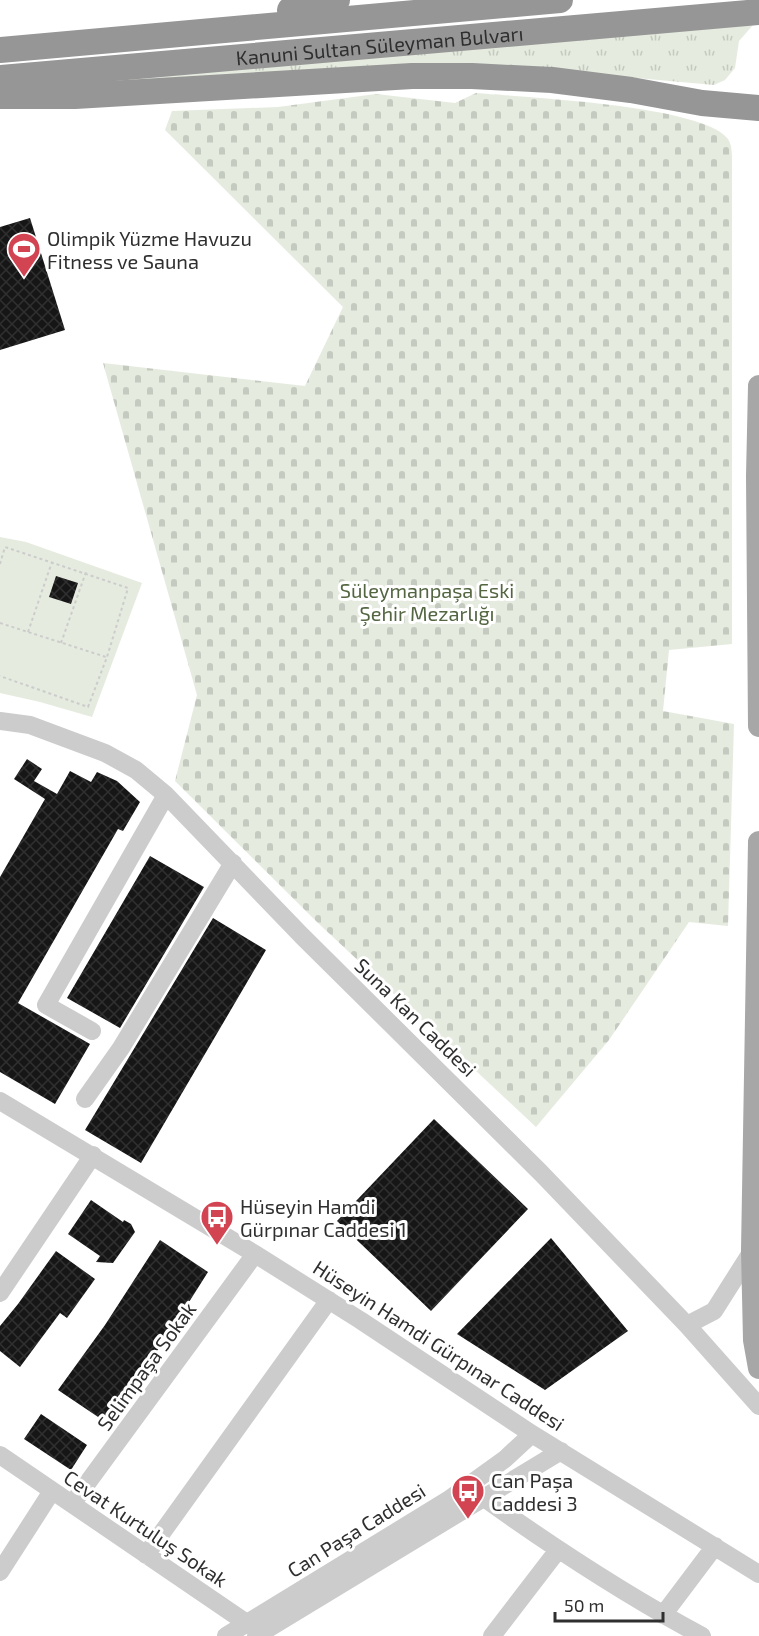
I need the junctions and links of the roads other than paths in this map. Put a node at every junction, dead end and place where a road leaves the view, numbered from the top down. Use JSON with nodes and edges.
{"nodes":[{"id":1,"x":337,"y":0,"type":"edge"},
{"id":2,"x":560,"y":0,"type":"edge"},
{"id":3,"x":755,"y":12,"type":"edge"},
{"id":4,"x":233,"y":29,"type":"junction"},
{"id":5,"x":0,"y":50,"type":"edge"},
{"id":6,"x":0,"y":78,"type":"edge"},
{"id":7,"x":0,"y":96,"type":"edge"},
{"id":8,"x":759,"y":108,"type":"edge"},
{"id":9,"x":759,"y":386,"type":"edge"},
{"id":10,"x":758,"y":683,"type":"edge"},
{"id":11,"x":0,"y":721,"type":"edge"},
{"id":12,"x":759,"y":726,"type":"edge"},
{"id":13,"x":166,"y":795,"type":"junction"},
{"id":14,"x":759,"y":842,"type":"edge"},
{"id":15,"x":233,"y":863,"type":"junction"},
{"id":16,"x":758,"y":936,"type":"edge"},
{"id":17,"x":92,"y":1031,"type":"dead end"},
{"id":18,"x":758,"y":1039,"type":"edge"},
{"id":19,"x":85,"y":1099,"type":"dead end"},
{"id":20,"x":0,"y":1101,"type":"edge"},
{"id":21,"x":757,"y":1130,"type":"edge"},
{"id":22,"x":93,"y":1155,"type":"junction"},
{"id":23,"x":756,"y":1218,"type":"edge"},
{"id":24,"x":752,"y":1251,"type":"junction"},
{"id":25,"x":255,"y":1254,"type":"junction"},
{"id":26,"x":0,"y":1293,"type":"edge"},
{"id":27,"x":329,"y":1300,"type":"junction"},
{"id":28,"x":687,"y":1325,"type":"junction"},
{"id":29,"x":759,"y":1368,"type":"edge"},
{"id":30,"x":759,"y":1406,"type":"edge"},
{"id":31,"x":532,"y":1434,"type":"junction"},
{"id":32,"x":561,"y":1451,"type":"junction"},
{"id":33,"x":0,"y":1455,"type":"edge"},
{"id":34,"x":52,"y":1491,"type":"junction"},
{"id":35,"x":483,"y":1498,"type":"junction"},
{"id":36,"x":72,"y":1504,"type":"junction"},
{"id":37,"x":715,"y":1546,"type":"junction"},
{"id":38,"x":558,"y":1550,"type":"junction"},
{"id":39,"x":146,"y":1555,"type":"junction"},
{"id":40,"x":0,"y":1572,"type":"edge"},
{"id":41,"x":759,"y":1574,"type":"edge"},
{"id":42,"x":663,"y":1615,"type":"junction"},
{"id":43,"x":258,"y":1632,"type":"edge"},
{"id":44,"x":226,"y":1636,"type":"edge"},
{"id":45,"x":492,"y":1636,"type":"edge"},
{"id":46,"x":702,"y":1636,"type":"edge"}],
"edges":[{"from":1,"to":4,"type":"highway"},
{"from":2,"to":4,"type":"highway","name":"Kanuni Sultan Süleyman Bulvarı"},
{"from":3,"to":6,"type":"highway","name":"Kanuni Sultan Süleyman Bulvarı"},
{"from":4,"to":5,"type":"highway","name":"Kanuni Sultan Süleyman Bulvarı"},
{"from":7,"to":8,"type":"highway"},
{"from":9,"to":10,"type":"main road"},
{"from":10,"to":12,"type":"main road"},
{"from":11,"to":13,"type":"street","name":"Suna Kan Caddesi"},
{"from":13,"to":15,"type":"street","name":"Suna Kan Caddesi"},
{"from":13,"to":17,"type":"street"},
{"from":14,"to":16,"type":"main road"},
{"from":15,"to":19,"type":"street"},
{"from":15,"to":28,"type":"street","name":"Suna Kan Caddesi"},
{"from":16,"to":18,"type":"main road"},
{"from":18,"to":21,"type":"main road"},
{"from":20,"to":22,"type":"street","name":"Hüseyin Hamdi Gürpınar Caddesi"},
{"from":21,"to":23,"type":"main road"},
{"from":22,"to":25,"type":"street","name":"Hüseyin Hamdi Gürpınar Caddesi"},
{"from":22,"to":26,"type":"street"},
{"from":23,"to":24,"type":"main road"},
{"from":24,"to":28,"type":"street"},
{"from":24,"to":29,"type":"main road"},
{"from":25,"to":27,"type":"street","name":"Hüseyin Hamdi Gürpınar Caddesi"},
{"from":25,"to":36,"type":"street","name":"Selimpaşa Sokak"},
{"from":27,"to":31,"type":"street","name":"Hüseyin Hamdi Gürpınar Caddesi"},
{"from":27,"to":39,"type":"street"},
{"from":28,"to":30,"type":"street","name":"Suna Kan Caddesi"},
{"from":31,"to":32,"type":"street","name":"Hüseyin Hamdi Gürpınar Caddesi"},
{"from":31,"to":43,"type":"street","name":"Can Paşa Caddesi"},
{"from":32,"to":35,"type":"street","name":"Can Paşa Caddesi"},
{"from":32,"to":37,"type":"street","name":"Hüseyin Hamdi Gürpınar Caddesi"},
{"from":33,"to":34,"type":"street","name":"Cevat Kurtuluş Sokak"},
{"from":34,"to":36,"type":"street","name":"Cevat Kurtuluş Sokak"},
{"from":34,"to":40,"type":"street"},
{"from":35,"to":38,"type":"street"},
{"from":35,"to":43,"type":"street","name":"Can Paşa Caddesi"},
{"from":36,"to":39,"type":"street","name":"Cevat Kurtuluş Sokak"},
{"from":37,"to":41,"type":"street","name":"Hüseyin Hamdi Gürpınar Caddesi"},
{"from":37,"to":42,"type":"street"},
{"from":38,"to":42,"type":"street"},
{"from":38,"to":45,"type":"street"},
{"from":39,"to":43,"type":"street","name":"Cevat Kurtuluş Sokak"},
{"from":42,"to":46,"type":"street"},
{"from":43,"to":44,"type":"street","name":"Can Paşa Caddesi"}]}
